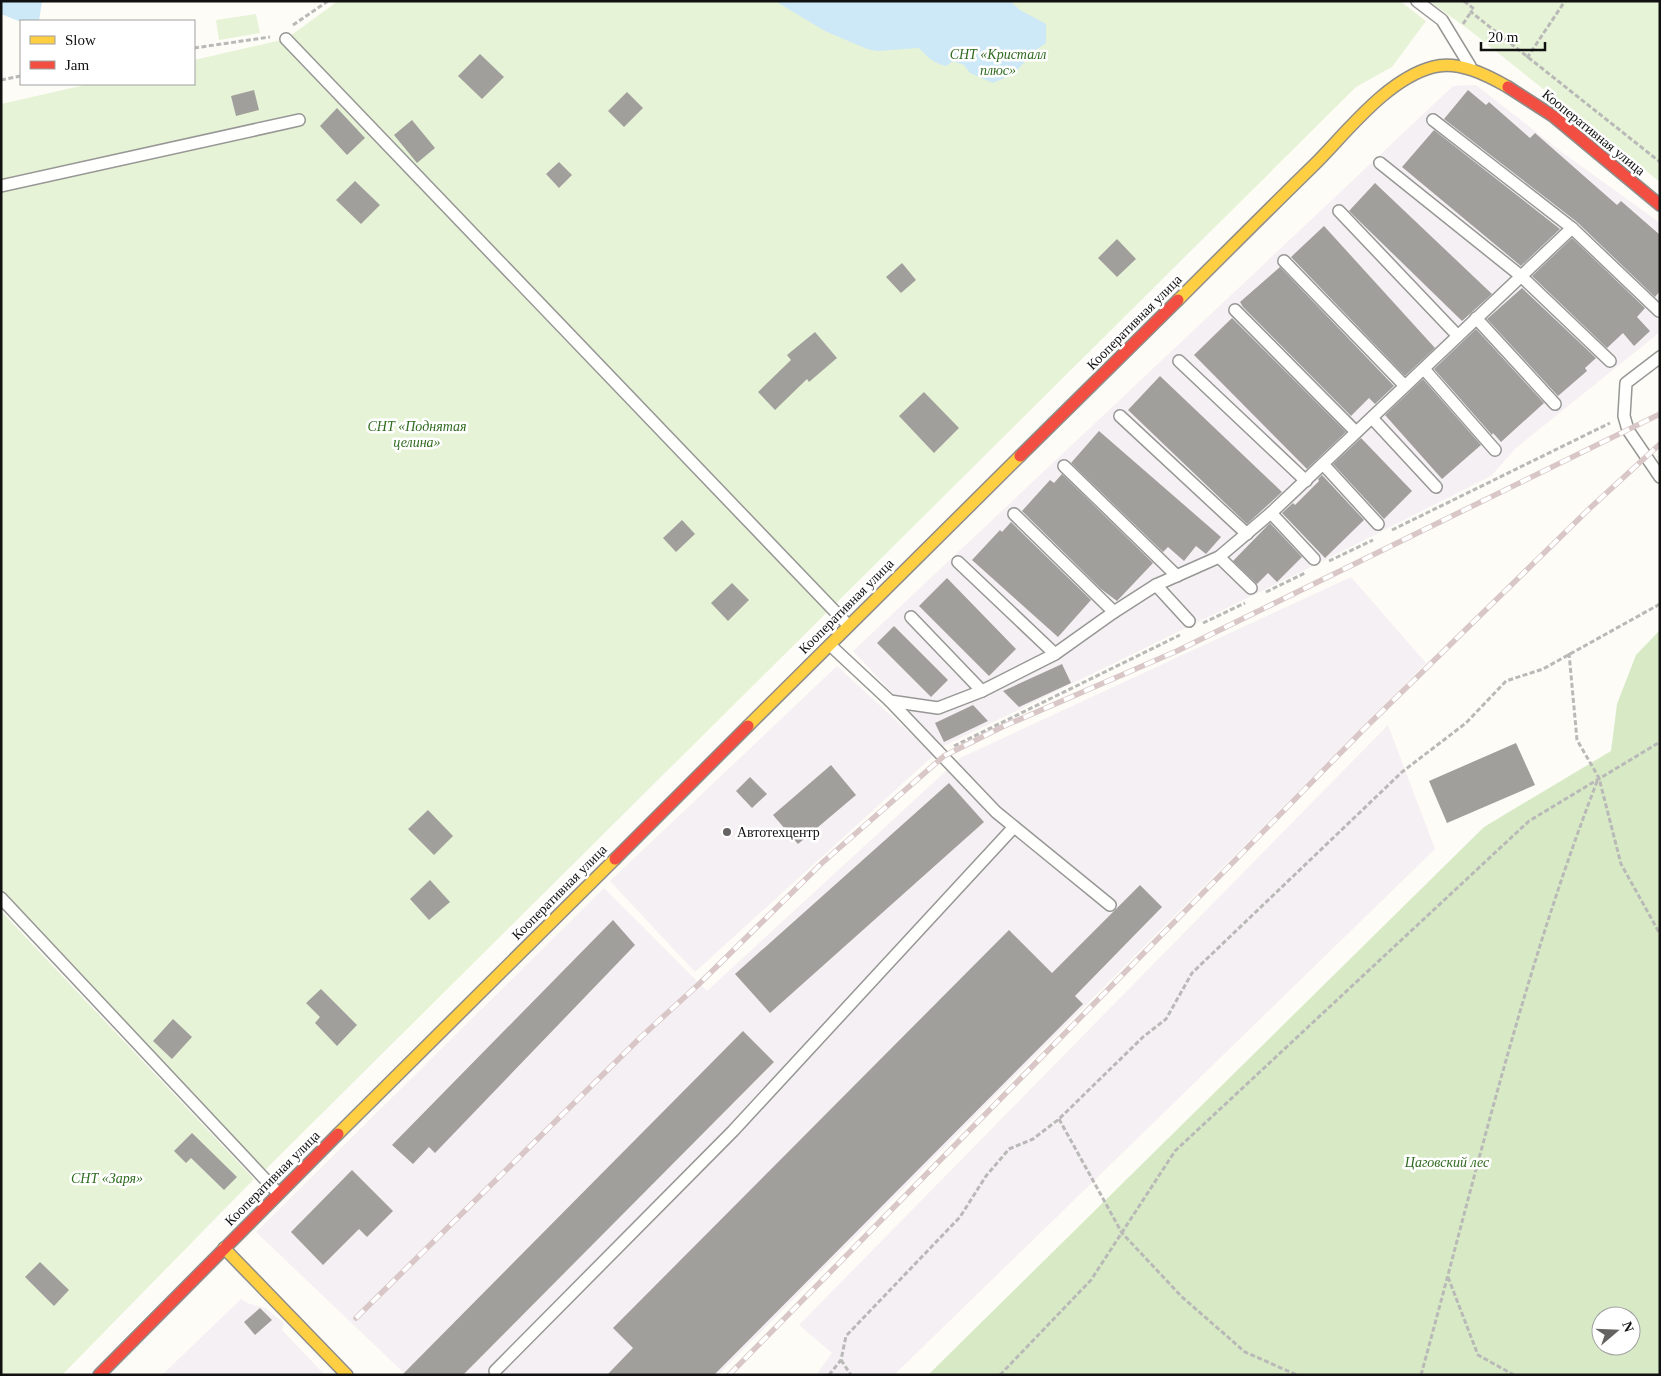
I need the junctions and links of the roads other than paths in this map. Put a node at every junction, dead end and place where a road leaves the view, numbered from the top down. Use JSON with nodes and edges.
{"nodes":[{"id":1,"x":1417,"y":1,"type":"edge"},
{"id":2,"x":281,"y":37,"type":"road end"},
{"id":3,"x":1471,"y":67,"type":"junction"},
{"id":4,"x":299,"y":120,"type":"dead end"},
{"id":5,"x":1433,"y":120,"type":"dead end"},
{"id":6,"x":1380,"y":163,"type":"dead end"},
{"id":7,"x":1,"y":186,"type":"edge"},
{"id":8,"x":1660,"y":205,"type":"edge"},
{"id":9,"x":1339,"y":211,"type":"dead end"},
{"id":10,"x":1572,"y":228,"type":"junction"},
{"id":11,"x":1284,"y":261,"type":"dead end"},
{"id":12,"x":1521,"y":276,"type":"junction"},
{"id":13,"x":1235,"y":310,"type":"dead end"},
{"id":14,"x":1659,"y":311,"type":"edge"},
{"id":15,"x":1476,"y":318,"type":"junction"},
{"id":16,"x":1458,"y":336,"type":"junction"},
{"id":17,"x":1660,"y":357,"type":"edge"},
{"id":18,"x":1179,"y":361,"type":"dead end"},
{"id":19,"x":1610,"y":362,"type":"dead end"},
{"id":20,"x":1424,"y":369,"type":"junction"},
{"id":21,"x":1405,"y":386,"type":"junction"},
{"id":22,"x":1555,"y":404,"type":"dead end"},
{"id":23,"x":1120,"y":416,"type":"dead end"},
{"id":24,"x":1372,"y":418,"type":"junction"},
{"id":25,"x":1356,"y":432,"type":"junction"},
{"id":26,"x":1495,"y":450,"type":"dead end"},
{"id":27,"x":1323,"y":464,"type":"junction"},
{"id":28,"x":1064,"y":466,"type":"dead end"},
{"id":29,"x":1660,"y":477,"type":"edge"},
{"id":30,"x":1306,"y":481,"type":"junction"},
{"id":31,"x":1436,"y":487,"type":"dead end"},
{"id":32,"x":1271,"y":513,"type":"junction"},
{"id":33,"x":1014,"y":514,"type":"dead end"},
{"id":34,"x":1378,"y":524,"type":"dead end"},
{"id":35,"x":1247,"y":534,"type":"junction"},
{"id":36,"x":1220,"y":557,"type":"junction"},
{"id":37,"x":958,"y":562,"type":"dead end"},
{"id":38,"x":1316,"y":564,"type":"road end"},
{"id":39,"x":1177,"y":576,"type":"junction"},
{"id":40,"x":1156,"y":585,"type":"junction"},
{"id":41,"x":1254,"y":594,"type":"road end"},
{"id":42,"x":1114,"y":612,"type":"junction"},
{"id":43,"x":911,"y":617,"type":"dead end"},
{"id":44,"x":848,"y":625,"type":"junction"},
{"id":45,"x":1192,"y":626,"type":"road end"},
{"id":46,"x":829,"y":644,"type":"junction"},
{"id":47,"x":1055,"y":654,"type":"junction"},
{"id":48,"x":982,"y":691,"type":"junction"},
{"id":49,"x":890,"y":701,"type":"junction"},
{"id":50,"x":1014,"y":827,"type":"junction"},
{"id":51,"x":1,"y":898,"type":"edge"},
{"id":52,"x":1110,"y":904,"type":"dead end"},
{"id":53,"x":278,"y":1193,"type":"junction"},
{"id":54,"x":224,"y":1248,"type":"junction"},
{"id":55,"x":495,"y":1371,"type":"dead end"},
{"id":56,"x":99,"y":1375,"type":"edge"},
{"id":57,"x":347,"y":1375,"type":"edge"}],
"edges":[{"from":1,"to":3,"type":"lane"},
{"from":2,"to":44,"type":"lane"},
{"from":3,"to":8,"type":"main road","name":"Кооперативная улица"},
{"from":3,"to":44,"type":"main road","name":"Кооперативная улица"},
{"from":4,"to":7,"type":"lane"},
{"from":5,"to":10,"type":"lane"},
{"from":6,"to":12,"type":"lane"},
{"from":9,"to":16,"type":"lane"},
{"from":10,"to":12,"type":"lane"},
{"from":10,"to":14,"type":"lane"},
{"from":11,"to":21,"type":"lane"},
{"from":12,"to":15,"type":"lane"},
{"from":12,"to":19,"type":"lane"},
{"from":13,"to":25,"type":"lane"},
{"from":15,"to":16,"type":"lane"},
{"from":15,"to":22,"type":"lane"},
{"from":16,"to":20,"type":"lane"},
{"from":17,"to":29,"type":"lane"},
{"from":18,"to":30,"type":"lane"},
{"from":20,"to":21,"type":"lane"},
{"from":20,"to":26,"type":"lane"},
{"from":21,"to":24,"type":"lane"},
{"from":23,"to":35,"type":"lane"},
{"from":24,"to":25,"type":"lane"},
{"from":24,"to":31,"type":"lane"},
{"from":25,"to":27,"type":"lane"},
{"from":27,"to":30,"type":"lane"},
{"from":27,"to":34,"type":"lane"},
{"from":28,"to":39,"type":"lane"},
{"from":30,"to":32,"type":"lane"},
{"from":32,"to":35,"type":"lane"},
{"from":32,"to":38,"type":"lane"},
{"from":33,"to":42,"type":"lane"},
{"from":35,"to":36,"type":"lane"},
{"from":36,"to":39,"type":"lane"},
{"from":36,"to":41,"type":"lane"},
{"from":37,"to":47,"type":"lane"},
{"from":39,"to":40,"type":"lane"},
{"from":40,"to":42,"type":"lane"},
{"from":40,"to":45,"type":"lane"},
{"from":42,"to":47,"type":"lane"},
{"from":43,"to":48,"type":"lane"},
{"from":44,"to":46,"type":"main road","name":"Кооперативная улица"},
{"from":46,"to":49,"type":"lane"},
{"from":46,"to":53,"type":"main road","name":"Кооперативная улица"},
{"from":47,"to":48,"type":"lane"},
{"from":48,"to":49,"type":"lane"},
{"from":49,"to":50,"type":"lane"},
{"from":50,"to":52,"type":"lane"},
{"from":50,"to":55,"type":"lane"},
{"from":51,"to":53,"type":"lane"},
{"from":53,"to":54,"type":"main road","name":"Кооперативная улица"},
{"from":54,"to":56,"type":"main road","name":"Кооперативная улица"},
{"from":54,"to":57,"type":"main road"}]}
